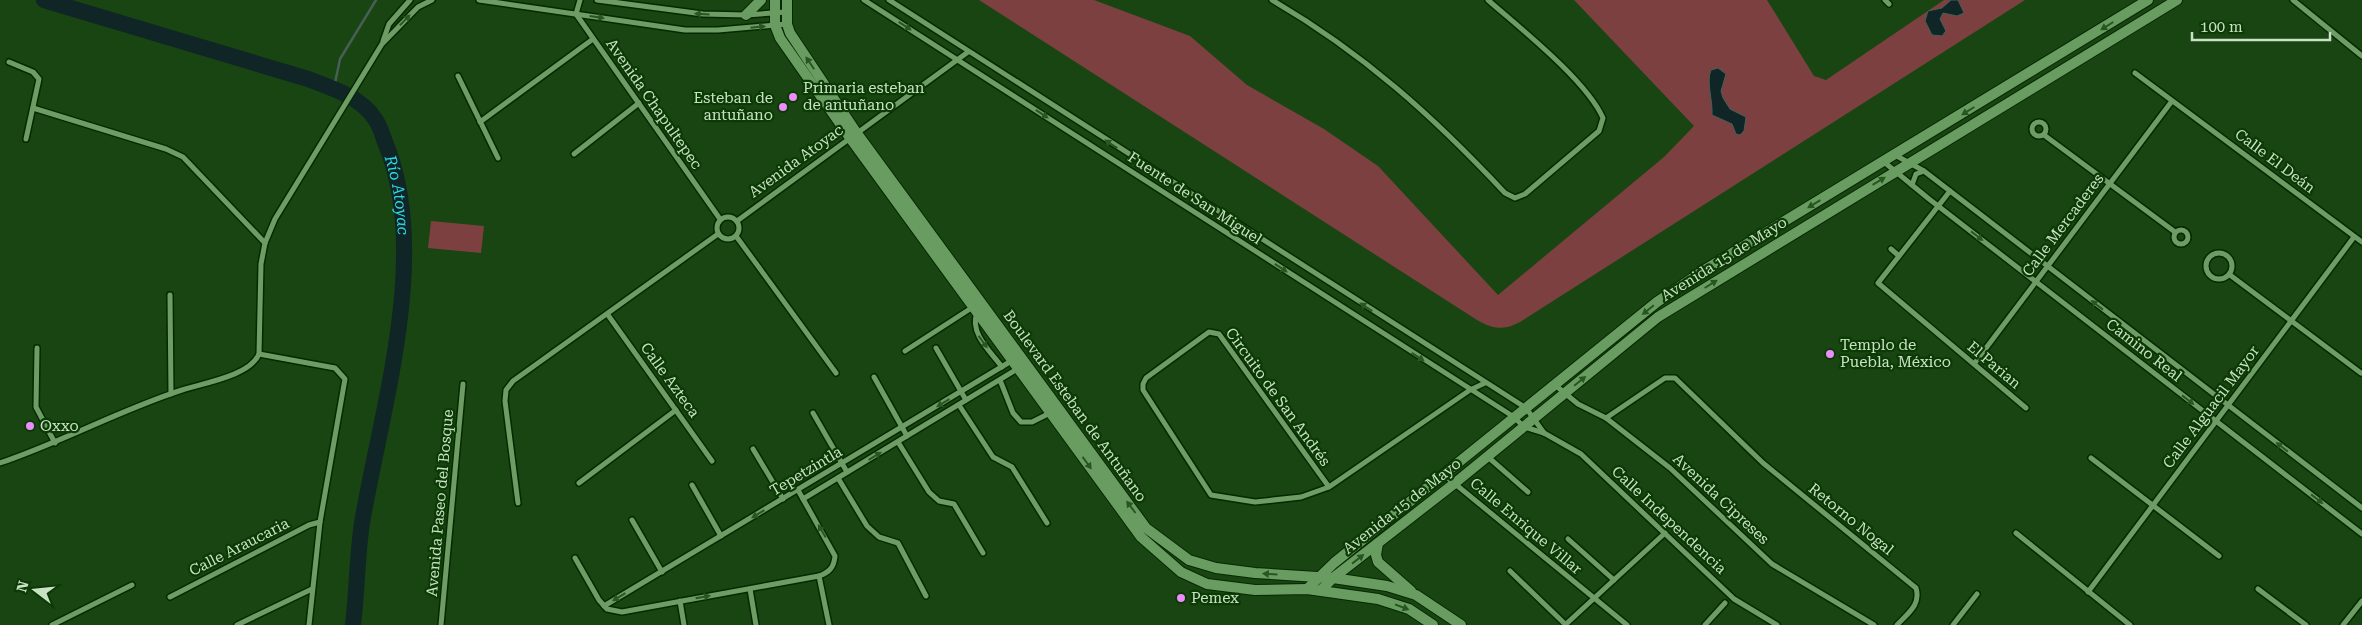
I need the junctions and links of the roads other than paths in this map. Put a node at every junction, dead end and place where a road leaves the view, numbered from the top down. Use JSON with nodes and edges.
{"nodes":[{"id":1,"x":410,"y":0,"type":"edge"},
{"id":2,"x":432,"y":0,"type":"edge"},
{"id":3,"x":479,"y":0,"type":"edge"},
{"id":4,"x":580,"y":0,"type":"edge"},
{"id":5,"x":597,"y":0,"type":"edge"},
{"id":6,"x":761,"y":0,"type":"edge"},
{"id":7,"x":775,"y":0,"type":"edge"},
{"id":8,"x":787,"y":0,"type":"edge"},
{"id":9,"x":864,"y":0,"type":"edge"},
{"id":10,"x":888,"y":0,"type":"edge"},
{"id":11,"x":1272,"y":0,"type":"edge"},
{"id":12,"x":1488,"y":0,"type":"edge"},
{"id":13,"x":2148,"y":0,"type":"edge"},
{"id":14,"x":2177,"y":0,"type":"edge"},
{"id":15,"x":2294,"y":0,"type":"edge"},
{"id":16,"x":774,"y":12,"type":"junction"},
{"id":17,"x":786,"y":12,"type":"junction"},
{"id":18,"x":576,"y":14,"type":"junction"},
{"id":19,"x":746,"y":14,"type":"junction"},
{"id":20,"x":787,"y":24,"type":"junction"},
{"id":21,"x":775,"y":25,"type":"junction"},
{"id":22,"x":593,"y":39,"type":"junction"},
{"id":23,"x":382,"y":44,"type":"junction"},
{"id":24,"x":968,"y":52,"type":"junction"},
{"id":25,"x":2362,"y":56,"type":"edge"},
{"id":26,"x":958,"y":60,"type":"junction"},
{"id":27,"x":9,"y":62,"type":"dead end"},
{"id":28,"x":2135,"y":73,"type":"dead end"},
{"id":29,"x":458,"y":76,"type":"dead end"},
{"id":30,"x":2172,"y":101,"type":"junction"},
{"id":31,"x":639,"y":104,"type":"junction"},
{"id":32,"x":34,"y":108,"type":"junction"},
{"id":33,"x":480,"y":122,"type":"junction"},
{"id":34,"x":1948,"y":123,"type":"junction"},
{"id":35,"x":853,"y":135,"type":"junction"},
{"id":36,"x":1954,"y":135,"type":"junction"},
{"id":37,"x":2044,"y":135,"type":"dead end"},
{"id":38,"x":26,"y":139,"type":"dead end"},
{"id":39,"x":574,"y":154,"type":"dead end"},
{"id":40,"x":1895,"y":155,"type":"junction"},
{"id":41,"x":498,"y":158,"type":"dead end"},
{"id":42,"x":1884,"y":162,"type":"junction"},
{"id":43,"x":1910,"y":162,"type":"junction"},
{"id":44,"x":1896,"y":171,"type":"junction"},
{"id":45,"x":1924,"y":171,"type":"junction"},
{"id":46,"x":1854,"y":180,"type":"junction"},
{"id":47,"x":2109,"y":184,"type":"junction"},
{"id":48,"x":1912,"y":185,"type":"junction"},
{"id":49,"x":1950,"y":191,"type":"junction"},
{"id":50,"x":1861,"y":192,"type":"junction"},
{"id":51,"x":1938,"y":206,"type":"junction"},
{"id":52,"x":720,"y":219,"type":"junction"},
{"id":53,"x":737,"y":220,"type":"junction"},
{"id":54,"x":2175,"y":232,"type":"dead end"},
{"id":55,"x":718,"y":234,"type":"junction"},
{"id":56,"x":736,"y":236,"type":"junction"},
{"id":57,"x":2354,"y":236,"type":"junction"},
{"id":58,"x":2362,"y":242,"type":"edge"},
{"id":59,"x":264,"y":243,"type":"junction"},
{"id":60,"x":1891,"y":249,"type":"dead end"},
{"id":61,"x":1899,"y":256,"type":"junction"},
{"id":62,"x":2047,"y":266,"type":"junction"},
{"id":63,"x":2230,"y":274,"type":"junction"},
{"id":64,"x":2036,"y":281,"type":"junction"},
{"id":65,"x":170,"y":295,"type":"dead end"},
{"id":66,"x":975,"y":310,"type":"junction"},
{"id":67,"x":608,"y":315,"type":"junction"},
{"id":68,"x":2291,"y":321,"type":"junction"},
{"id":69,"x":37,"y":348,"type":"dead end"},
{"id":70,"x":936,"y":348,"type":"dead end"},
{"id":71,"x":905,"y":350,"type":"dead end"},
{"id":72,"x":259,"y":354,"type":"junction"},
{"id":73,"x":1019,"y":362,"type":"junction"},
{"id":74,"x":1974,"y":364,"type":"junction"},
{"id":75,"x":1002,"y":367,"type":"junction"},
{"id":76,"x":836,"y":373,"type":"dead end"},
{"id":77,"x":2361,"y":373,"type":"dead end"},
{"id":78,"x":874,"y":377,"type":"dead end"},
{"id":79,"x":1000,"y":380,"type":"junction"},
{"id":80,"x":1485,"y":382,"type":"junction"},
{"id":81,"x":462,"y":384,"type":"dead end"},
{"id":82,"x":1554,"y":385,"type":"junction"},
{"id":83,"x":1470,"y":390,"type":"junction"},
{"id":84,"x":962,"y":392,"type":"junction"},
{"id":85,"x":171,"y":394,"type":"junction"},
{"id":86,"x":1564,"y":394,"type":"junction"},
{"id":87,"x":966,"y":400,"type":"junction"},
{"id":88,"x":959,"y":405,"type":"junction"},
{"id":89,"x":2228,"y":405,"type":"junction"},
{"id":90,"x":1526,"y":408,"type":"junction"},
{"id":91,"x":2026,"y":408,"type":"dead end"},
{"id":92,"x":676,"y":410,"type":"junction"},
{"id":93,"x":1050,"y":412,"type":"junction"},
{"id":94,"x":813,"y":413,"type":"dead end"},
{"id":95,"x":1514,"y":417,"type":"junction"},
{"id":96,"x":1535,"y":418,"type":"junction"},
{"id":97,"x":1606,"y":418,"type":"junction"},
{"id":98,"x":2216,"y":421,"type":"junction"},
{"id":99,"x":1524,"y":427,"type":"junction"},
{"id":100,"x":902,"y":428,"type":"junction"},
{"id":101,"x":1544,"y":433,"type":"junction"},
{"id":102,"x":907,"y":436,"type":"junction"},
{"id":103,"x":898,"y":442,"type":"junction"},
{"id":104,"x":55,"y":443,"type":"junction"},
{"id":105,"x":753,"y":449,"type":"dead end"},
{"id":106,"x":1488,"y":457,"type":"junction"},
{"id":107,"x":2091,"y":458,"type":"dead end"},
{"id":108,"x":712,"y":461,"type":"dead end"},
{"id":109,"x":0,"y":463,"type":"edge"},
{"id":110,"x":842,"y":464,"type":"junction"},
{"id":111,"x":847,"y":472,"type":"junction"},
{"id":112,"x":1443,"y":474,"type":"junction"},
{"id":113,"x":838,"y":478,"type":"junction"},
{"id":114,"x":578,"y":483,"type":"dead end"},
{"id":115,"x":1455,"y":484,"type":"junction"},
{"id":116,"x":692,"y":485,"type":"dead end"},
{"id":117,"x":1329,"y":487,"type":"junction"},
{"id":118,"x":798,"y":490,"type":"junction"},
{"id":119,"x":1528,"y":492,"type":"dead end"},
{"id":120,"x":783,"y":499,"type":"junction"},
{"id":121,"x":803,"y":499,"type":"junction"},
{"id":122,"x":518,"y":503,"type":"dead end"},
{"id":123,"x":2153,"y":506,"type":"junction"},
{"id":124,"x":2362,"y":508,"type":"edge"},
{"id":125,"x":632,"y":520,"type":"dead end"},
{"id":126,"x":320,"y":522,"type":"junction"},
{"id":127,"x":1047,"y":523,"type":"dead end"},
{"id":128,"x":2016,"y":533,"type":"dead end"},
{"id":129,"x":1665,"y":534,"type":"junction"},
{"id":130,"x":2362,"y":534,"type":"edge"},
{"id":131,"x":721,"y":536,"type":"junction"},
{"id":132,"x":1568,"y":538,"type":"dead end"},
{"id":133,"x":1378,"y":543,"type":"junction"},
{"id":134,"x":983,"y":552,"type":"dead end"},
{"id":135,"x":2219,"y":556,"type":"dead end"},
{"id":136,"x":575,"y":558,"type":"dead end"},
{"id":137,"x":1510,"y":571,"type":"dead end"},
{"id":138,"x":662,"y":572,"type":"junction"},
{"id":139,"x":819,"y":576,"type":"junction"},
{"id":140,"x":1319,"y":577,"type":"junction"},
{"id":141,"x":1333,"y":578,"type":"junction"},
{"id":142,"x":1614,"y":580,"type":"junction"},
{"id":143,"x":132,"y":585,"type":"dead end"},
{"id":144,"x":2258,"y":588,"type":"dead end"},
{"id":145,"x":312,"y":589,"type":"junction"},
{"id":146,"x":750,"y":589,"type":"junction"},
{"id":147,"x":1307,"y":589,"type":"junction"},
{"id":148,"x":1321,"y":590,"type":"junction"},
{"id":149,"x":2088,"y":592,"type":"junction"},
{"id":150,"x":1977,"y":594,"type":"dead end"},
{"id":151,"x":1416,"y":595,"type":"junction"},
{"id":152,"x":926,"y":596,"type":"dead end"},
{"id":153,"x":170,"y":597,"type":"dead end"},
{"id":154,"x":1593,"y":599,"type":"junction"},
{"id":155,"x":680,"y":601,"type":"junction"},
{"id":156,"x":2362,"y":601,"type":"edge"},
{"id":157,"x":1725,"y":604,"type":"dead end"},
{"id":158,"x":604,"y":606,"type":"junction"},
{"id":159,"x":52,"y":625,"type":"edge"},
{"id":160,"x":238,"y":625,"type":"edge"},
{"id":161,"x":309,"y":625,"type":"edge"},
{"id":162,"x":441,"y":625,"type":"edge"},
{"id":163,"x":684,"y":625,"type":"edge"},
{"id":164,"x":756,"y":625,"type":"edge"},
{"id":165,"x":829,"y":625,"type":"edge"},
{"id":166,"x":1433,"y":625,"type":"edge"},
{"id":167,"x":1461,"y":625,"type":"edge"},
{"id":168,"x":1565,"y":625,"type":"edge"},
{"id":169,"x":1627,"y":625,"type":"edge"},
{"id":170,"x":1705,"y":625,"type":"edge"},
{"id":171,"x":1776,"y":625,"type":"edge"},
{"id":172,"x":1874,"y":625,"type":"edge"},
{"id":173,"x":1897,"y":625,"type":"edge"},
{"id":174,"x":1953,"y":625,"type":"edge"},
{"id":175,"x":2130,"y":625,"type":"edge"},
{"id":176,"x":2306,"y":625,"type":"edge"},
{"id":177,"x":2343,"y":625,"type":"edge"}],
"edges":[{"from":1,"to":23,"type":"street"},
{"from":23,"to":2,"type":"street","one_way":true},
{"from":3,"to":18,"type":"street"},
{"from":4,"to":18,"type":"street"},
{"from":19,"to":5,"type":"street","one_way":true},
{"from":6,"to":19,"type":"main road"},
{"from":7,"to":16,"type":"main road"},
{"from":8,"to":17,"type":"main road"},
{"from":9,"to":26,"type":"street","name":"Fuente de San Miguel","one_way":true},
{"from":10,"to":24,"type":"street","name":"Fuente de San Miguel"},
{"from":11,"to":12,"type":"street"},
{"from":13,"to":34,"type":"main road","name":"Avenida 15 de Mayo","one_way":true},
{"from":14,"to":36,"type":"main road","name":"Avenida 15 de Mayo"},
{"from":15,"to":25,"type":"street"},
{"from":16,"to":17,"type":"street"},
{"from":16,"to":19,"type":"street"},
{"from":16,"to":21,"type":"main road"},
{"from":17,"to":20,"type":"main road"},
{"from":18,"to":21,"type":"street","one_way":true},
{"from":18,"to":22,"type":"street","name":"Avenida Chapultepec"},
{"from":20,"to":21,"type":"street"},
{"from":35,"to":20,"type":"main road","name":"Boulevard Esteban de Antuñano","one_way":true},
{"from":21,"to":35,"type":"main road","name":"Boulevard Esteban de Antuñano"},
{"from":22,"to":31,"type":"street","name":"Avenida Chapultepec"},
{"from":22,"to":33,"type":"street"},
{"from":23,"to":59,"type":"street"},
{"from":24,"to":26,"type":"street","name":"Avenida Atoyac"},
{"from":80,"to":24,"type":"street","name":"Fuente de San Miguel","one_way":true},
{"from":26,"to":35,"type":"street","name":"Avenida Atoyac"},
{"from":26,"to":83,"type":"street","name":"Fuente de San Miguel","one_way":true},
{"from":27,"to":32,"type":"street"},
{"from":28,"to":30,"type":"street","name":"Calle El Deán"},
{"from":29,"to":33,"type":"street"},
{"from":30,"to":47,"type":"street","name":"Calle Mercaderes"},
{"from":30,"to":57,"type":"street","name":"Calle El Deán"},
{"from":31,"to":39,"type":"street"},
{"from":31,"to":52,"type":"street","name":"Avenida Chapultepec"},
{"from":32,"to":38,"type":"street"},
{"from":32,"to":59,"type":"street"},
{"from":33,"to":41,"type":"street"},
{"from":34,"to":36,"type":"main road"},
{"from":34,"to":40,"type":"main road","name":"Avenida 15 de Mayo"},
{"from":35,"to":53,"type":"street","name":"Avenida Atoyac"},
{"from":35,"to":66,"type":"main road","name":"Boulevard Esteban de Antuñano"},
{"from":35,"to":73,"type":"main road","name":"Boulevard Esteban de Antuñano"},
{"from":36,"to":43,"type":"main road","name":"Avenida 15 de Mayo"},
{"from":37,"to":47,"type":"street"},
{"from":40,"to":42,"type":"main road","name":"Avenida 15 de Mayo"},
{"from":40,"to":43,"type":"street","name":"Camino Real"},
{"from":42,"to":44,"type":"street","name":"Camino Real"},
{"from":42,"to":46,"type":"main road","name":"Avenida 15 de Mayo"},
{"from":43,"to":44,"type":"main road","name":"Avenida 15 de Mayo"},
{"from":43,"to":45,"type":"street","name":"Camino Real"},
{"from":44,"to":48,"type":"street","name":"Camino Real"},
{"from":50,"to":44,"type":"main road","name":"Avenida 15 de Mayo","one_way":true},
{"from":45,"to":48,"type":"street"},
{"from":45,"to":49,"type":"street","name":"Camino Real"},
{"from":46,"to":50,"type":"main road"},
{"from":46,"to":82,"type":"main road","name":"Avenida 15 de Mayo","one_way":true},
{"from":47,"to":54,"type":"street"},
{"from":47,"to":62,"type":"street","name":"Calle Mercaderes"},
{"from":48,"to":51,"type":"street","name":"Camino Real"},
{"from":49,"to":51,"type":"street"},
{"from":49,"to":62,"type":"street","name":"Camino Real"},
{"from":86,"to":50,"type":"main road","name":"Avenida 15 de Mayo","one_way":true},
{"from":51,"to":61,"type":"street"},
{"from":51,"to":64,"type":"street","name":"Camino Real","one_way":true},
{"from":52,"to":53,"type":"street"},
{"from":52,"to":55,"type":"street"},
{"from":53,"to":56,"type":"street"},
{"from":55,"to":56,"type":"street"},
{"from":55,"to":67,"type":"street"},
{"from":56,"to":76,"type":"street"},
{"from":57,"to":58,"type":"street","name":"Calle El Deán"},
{"from":57,"to":68,"type":"street","name":"Calle Alguacil Mayor"},
{"from":59,"to":72,"type":"street"},
{"from":60,"to":61,"type":"street"},
{"from":61,"to":74,"type":"street","name":"El Parian"},
{"from":62,"to":64,"type":"street","name":"Calle Mercaderes"},
{"from":89,"to":62,"type":"street","name":"Camino Real","one_way":true},
{"from":63,"to":63,"type":"street"},
{"from":63,"to":68,"type":"street"},
{"from":64,"to":74,"type":"street","name":"Calle Mercaderes"},
{"from":64,"to":98,"type":"street","name":"Camino Real","one_way":true},
{"from":65,"to":85,"type":"street"},
{"from":66,"to":71,"type":"street"},
{"from":66,"to":73,"type":"main road","name":"Boulevard Esteban de Antuñano"},
{"from":66,"to":75,"type":"street","one_way":true},
{"from":67,"to":92,"type":"street","name":"Calle Azteca"},
{"from":67,"to":122,"type":"street"},
{"from":68,"to":77,"type":"street"},
{"from":68,"to":89,"type":"street","name":"Calle Alguacil Mayor"},
{"from":69,"to":104,"type":"street"},
{"from":70,"to":84,"type":"street"},
{"from":72,"to":85,"type":"street"},
{"from":72,"to":126,"type":"street"},
{"from":73,"to":75,"type":"street","name":"Tepetzintla"},
{"from":73,"to":79,"type":"street","name":"Tepetzintla"},
{"from":73,"to":93,"type":"main road","name":"Boulevard Esteban de Antuñano"},
{"from":140,"to":73,"type":"main road","name":"Boulevard Esteban de Antuñano","one_way":true},
{"from":74,"to":91,"type":"street","name":"El Parian"},
{"from":75,"to":84,"type":"street","name":"Tepetzintla"},
{"from":78,"to":100,"type":"street"},
{"from":79,"to":87,"type":"street","name":"Tepetzintla"},
{"from":79,"to":93,"type":"street"},
{"from":80,"to":83,"type":"street","name":"Circuito de San Andrés"},
{"from":80,"to":90,"type":"street","name":"Fuente de San Miguel"},
{"from":81,"to":162,"type":"street","name":"Avenida Paseo del Bosque"},
{"from":82,"to":86,"type":"street","name":"Avenida Cipreses"},
{"from":82,"to":90,"type":"main road","name":"Avenida 15 de Mayo"},
{"from":83,"to":95,"type":"street","name":"Fuente de San Miguel"},
{"from":83,"to":117,"type":"street","name":"Circuito de San Andrés"},
{"from":84,"to":87,"type":"street"},
{"from":84,"to":100,"type":"street","name":"Tepetzintla","one_way":true},
{"from":85,"to":104,"type":"street"},
{"from":86,"to":96,"type":"main road","name":"Avenida 15 de Mayo"},
{"from":86,"to":97,"type":"street","name":"Avenida Cipreses"},
{"from":87,"to":88,"type":"street","name":"Tepetzintla"},
{"from":88,"to":102,"type":"street","name":"Tepetzintla"},
{"from":88,"to":127,"type":"street"},
{"from":89,"to":98,"type":"street","name":"Calle Alguacil Mayor"},
{"from":124,"to":89,"type":"street","name":"Camino Real","one_way":true},
{"from":90,"to":95,"type":"main road","name":"Avenida 15 de Mayo"},
{"from":90,"to":96,"type":"street","name":"Calle Independencia"},
{"from":92,"to":108,"type":"street","name":"Calle Azteca"},
{"from":92,"to":114,"type":"street"},
{"from":93,"to":147,"type":"main road","name":"Boulevard Esteban de Antuñano","one_way":true},
{"from":94,"to":110,"type":"street"},
{"from":95,"to":99,"type":"street","name":"Calle Independencia"},
{"from":95,"to":112,"type":"main road","name":"Avenida 15 de Mayo"},
{"from":96,"to":99,"type":"main road","name":"Avenida 15 de Mayo"},
{"from":96,"to":101,"type":"street","name":"Calle Independencia"},
{"from":97,"to":172,"type":"street","name":"Avenida Cipreses"},
{"from":97,"to":173,"type":"street","name":"Retorno Nogal"},
{"from":98,"to":123,"type":"street","name":"Calle Alguacil Mayor"},
{"from":98,"to":130,"type":"street","name":"Camino Real","one_way":true},
{"from":99,"to":101,"type":"street","name":"Calle Independencia"},
{"from":99,"to":106,"type":"main road","name":"Avenida 15 de Mayo"},
{"from":100,"to":102,"type":"street"},
{"from":100,"to":110,"type":"street","name":"Tepetzintla"},
{"from":101,"to":129,"type":"street","name":"Calle Independencia"},
{"from":102,"to":103,"type":"street","name":"Tepetzintla"},
{"from":111,"to":103,"type":"street","name":"Tepetzintla","one_way":true},
{"from":103,"to":134,"type":"street"},
{"from":104,"to":109,"type":"street"},
{"from":105,"to":120,"type":"street"},
{"from":106,"to":115,"type":"main road","name":"Avenida 15 de Mayo"},
{"from":106,"to":119,"type":"street"},
{"from":107,"to":123,"type":"street"},
{"from":110,"to":111,"type":"street"},
{"from":110,"to":118,"type":"street","name":"Tepetzintla"},
{"from":111,"to":113,"type":"street","name":"Tepetzintla"},
{"from":112,"to":115,"type":"street","name":"Calle Enrique Villar"},
{"from":112,"to":140,"type":"main road","name":"Avenida 15 de Mayo"},
{"from":113,"to":121,"type":"street","name":"Tepetzintla"},
{"from":113,"to":152,"type":"street"},
{"from":115,"to":133,"type":"main road","name":"Avenida 15 de Mayo"},
{"from":115,"to":154,"type":"street","name":"Calle Enrique Villar"},
{"from":116,"to":131,"type":"street"},
{"from":117,"to":117,"type":"street","name":"Circuito de San Andrés"},
{"from":118,"to":120,"type":"street","name":"Tepetzintla"},
{"from":118,"to":121,"type":"street"},
{"from":120,"to":131,"type":"street","name":"Tepetzintla","one_way":true},
{"from":139,"to":121,"type":"street","one_way":true},
{"from":123,"to":135,"type":"street"},
{"from":123,"to":149,"type":"street","name":"Calle Alguacil Mayor"},
{"from":125,"to":138,"type":"street"},
{"from":126,"to":145,"type":"street"},
{"from":126,"to":153,"type":"street","name":"Calle Araucaria"},
{"from":128,"to":149,"type":"street"},
{"from":129,"to":142,"type":"street"},
{"from":129,"to":171,"type":"street","name":"Calle Independencia"},
{"from":131,"to":138,"type":"street","name":"Tepetzintla"},
{"from":132,"to":142,"type":"street"},
{"from":141,"to":133,"type":"main road","name":"Avenida 15 de Mayo","one_way":true},
{"from":133,"to":151,"type":"main road"},
{"from":136,"to":158,"type":"street"},
{"from":137,"to":168,"type":"street"},
{"from":138,"to":158,"type":"street","name":"Tepetzintla","one_way":true},
{"from":139,"to":146,"type":"street"},
{"from":139,"to":165,"type":"street"},
{"from":140,"to":141,"type":"main road","name":"Boulevard Esteban de Antuñano"},
{"from":140,"to":147,"type":"main road","name":"Avenida 15 de Mayo"},
{"from":141,"to":148,"type":"main road","name":"Avenida 15 de Mayo"},
{"from":141,"to":151,"type":"main road","name":"Boulevard Esteban de Antuñano"},
{"from":142,"to":154,"type":"street"},
{"from":143,"to":159,"type":"street"},
{"from":144,"to":176,"type":"street"},
{"from":145,"to":160,"type":"street"},
{"from":145,"to":161,"type":"street"},
{"from":155,"to":146,"type":"street","one_way":true},
{"from":146,"to":164,"type":"street"},
{"from":147,"to":148,"type":"main road","name":"Boulevard Esteban de Antuñano"},
{"from":148,"to":166,"type":"main road","name":"Boulevard Esteban de Antuñano","one_way":true},
{"from":149,"to":175,"type":"street"},
{"from":150,"to":174,"type":"street"},
{"from":151,"to":167,"type":"main road","name":"Boulevard Esteban de Antuñano"},
{"from":154,"to":168,"type":"street"},
{"from":154,"to":169,"type":"street","name":"Calle Enrique Villar"},
{"from":155,"to":158,"type":"street"},
{"from":155,"to":163,"type":"street"},
{"from":156,"to":177,"type":"street"},
{"from":157,"to":170,"type":"street"}]}
